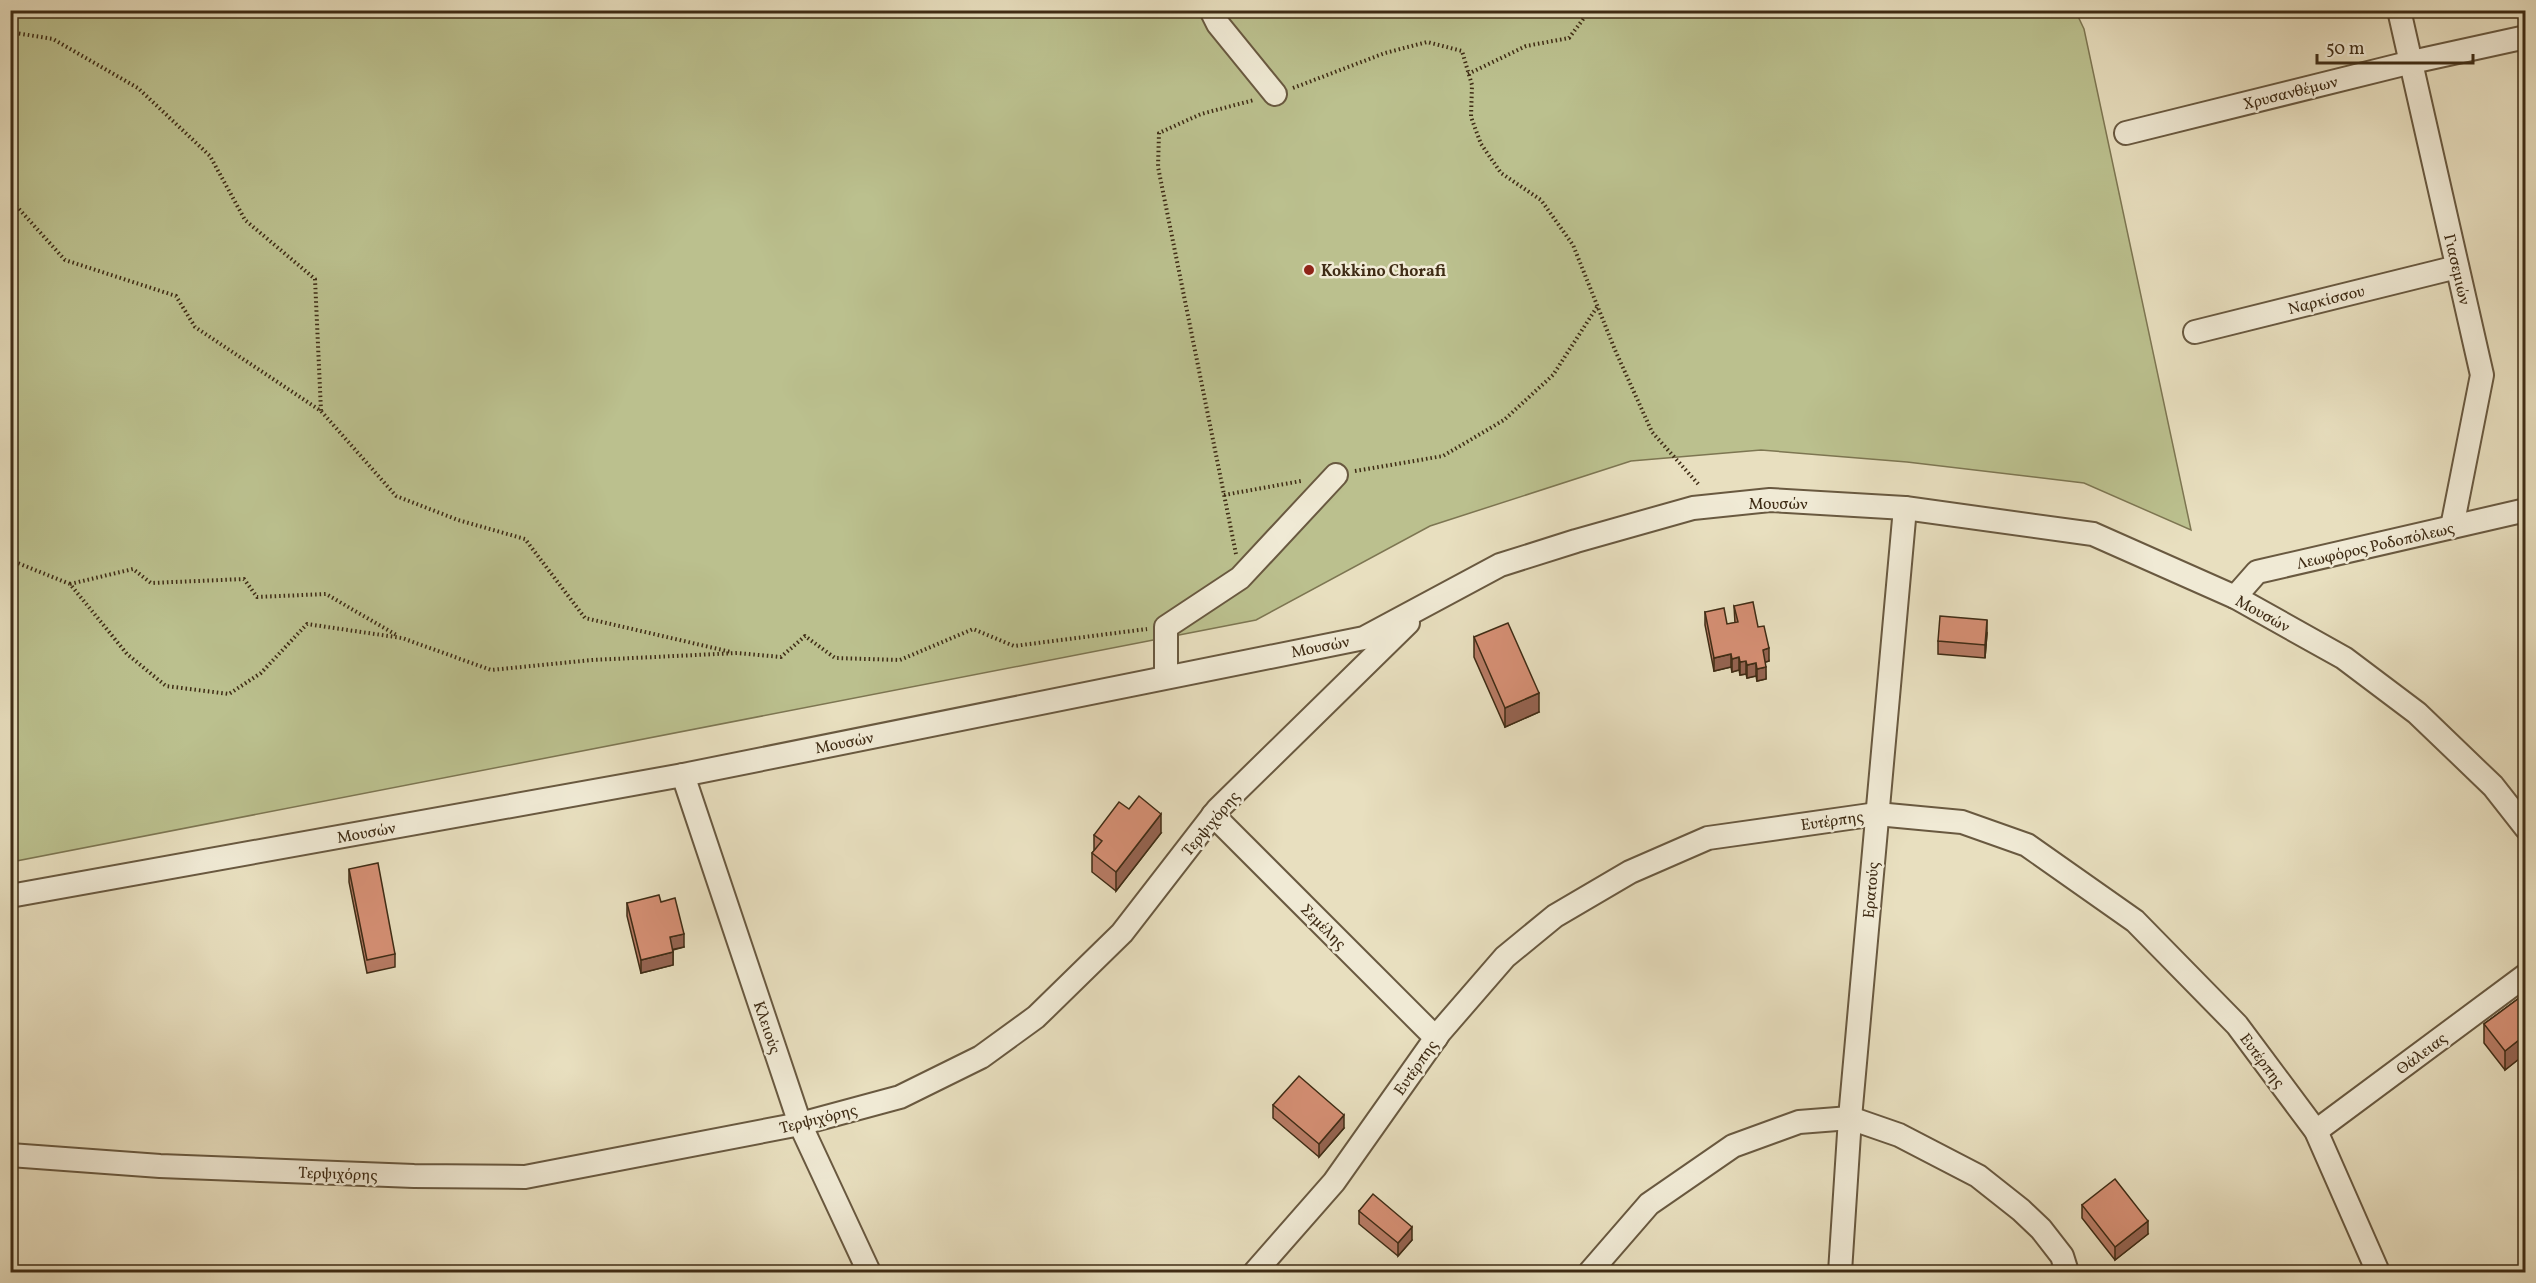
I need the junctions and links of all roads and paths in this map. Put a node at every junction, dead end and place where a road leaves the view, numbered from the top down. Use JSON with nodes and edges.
{"nodes":[{"id":1,"x":1211,"y":10,"type":"edge"},
{"id":2,"x":1590,"y":10,"type":"edge"},
{"id":3,"x":2399,"y":10,"type":"edge"},
{"id":4,"x":10,"y":32,"type":"edge"},
{"id":5,"x":2526,"y":37,"type":"edge"},
{"id":6,"x":2412,"y":62,"type":"junction"},
{"id":7,"x":1468,"y":74,"type":"junction"},
{"id":8,"x":1275,"y":94,"type":"junction"},
{"id":9,"x":2126,"y":133,"type":"dead end"},
{"id":10,"x":10,"y":199,"type":"edge"},
{"id":11,"x":2457,"y":267,"type":"junction"},
{"id":12,"x":1598,"y":306,"type":"junction"},
{"id":13,"x":2195,"y":332,"type":"dead end"},
{"id":14,"x":321,"y":411,"type":"junction"},
{"id":15,"x":1336,"y":475,"type":"joint"},
{"id":16,"x":1302,"y":481,"type":"dead end"},
{"id":17,"x":1224,"y":495,"type":"junction"},
{"id":18,"x":1718,"y":506,"type":"junction"},
{"id":19,"x":1905,"y":508,"type":"junction"},
{"id":20,"x":2526,"y":510,"type":"edge"},
{"id":21,"x":2452,"y":527,"type":"junction"},
{"id":22,"x":10,"y":560,"type":"edge"},
{"id":23,"x":1240,"y":578,"type":"junction"},
{"id":24,"x":70,"y":584,"type":"junction"},
{"id":25,"x":2235,"y":597,"type":"junction"},
{"id":26,"x":1429,"y":604,"type":"joint"},
{"id":27,"x":1166,"y":627,"type":"junction"},
{"id":28,"x":402,"y":638,"type":"junction"},
{"id":29,"x":1368,"y":648,"type":"junction"},
{"id":30,"x":738,"y":653,"type":"junction"},
{"id":31,"x":1166,"y":677,"type":"junction"},
{"id":32,"x":683,"y":775,"type":"junction"},
{"id":33,"x":1877,"y":814,"type":"junction"},
{"id":34,"x":1213,"y":815,"type":"junction"},
{"id":35,"x":2526,"y":828,"type":"edge"},
{"id":36,"x":10,"y":896,"type":"edge"},
{"id":37,"x":2526,"y":975,"type":"edge"},
{"id":38,"x":1436,"y":1038,"type":"junction"},
{"id":39,"x":1850,"y":1118,"type":"junction"},
{"id":40,"x":800,"y":1124,"type":"junction"},
{"id":41,"x":2316,"y":1131,"type":"junction"},
{"id":42,"x":10,"y":1155,"type":"edge"},
{"id":43,"x":2067,"y":1267,"type":"edge"},
{"id":44,"x":869,"y":1272,"type":"edge"},
{"id":45,"x":1255,"y":1272,"type":"edge"},
{"id":46,"x":1590,"y":1272,"type":"edge"},
{"id":47,"x":1840,"y":1272,"type":"edge"},
{"id":48,"x":2378,"y":1272,"type":"edge"}],
"edges":[{"from":1,"to":8,"type":"street"},
{"from":2,"to":7,"type":"path"},
{"from":3,"to":6,"type":"street","name":"Γιασεμιών"},
{"from":4,"to":14,"type":"path"},
{"from":5,"to":6,"type":"street","name":"Χρυσανθέμων"},
{"from":6,"to":9,"type":"street","name":"Χρυσανθέμων"},
{"from":6,"to":11,"type":"street","name":"Γιασεμιών"},
{"from":7,"to":8,"type":"path"},
{"from":7,"to":12,"type":"path"},
{"from":8,"to":17,"type":"path"},
{"from":10,"to":14,"type":"path"},
{"from":11,"to":13,"type":"street","name":"Ναρκίσσου"},
{"from":11,"to":21,"type":"street","name":"Γιασεμιών"},
{"from":12,"to":15,"type":"path"},
{"from":12,"to":18,"type":"path"},
{"from":14,"to":30,"type":"path"},
{"from":15,"to":23,"type":"street"},
{"from":16,"to":17,"type":"path"},
{"from":17,"to":23,"type":"path"},
{"from":18,"to":19,"type":"street","name":"Μουσών"},
{"from":18,"to":26,"type":"street","name":"Μουσών"},
{"from":19,"to":25,"type":"street","name":"Μουσών"},
{"from":19,"to":33,"type":"street","name":"Ερατούς"},
{"from":20,"to":21,"type":"street","name":"Λεωφόρος Ροδοπόλεως"},
{"from":21,"to":25,"type":"street","name":"Λεωφόρος Ροδοπόλεως"},
{"from":22,"to":24,"type":"path"},
{"from":23,"to":27,"type":"street"},
{"from":24,"to":28,"type":"path"},
{"from":24,"to":28,"type":"path"},
{"from":25,"to":35,"type":"street","name":"Μουσών"},
{"from":26,"to":29,"type":"street","name":"Τερψιχόρης"},
{"from":27,"to":30,"type":"path"},
{"from":27,"to":31,"type":"street"},
{"from":28,"to":30,"type":"path"},
{"from":29,"to":31,"type":"street","name":"Μουσών"},
{"from":29,"to":34,"type":"street","name":"Τερψιχόρης"},
{"from":31,"to":32,"type":"street","name":"Μουσών"},
{"from":32,"to":36,"type":"street","name":"Μουσών"},
{"from":32,"to":40,"type":"street","name":"Κλειούς"},
{"from":33,"to":38,"type":"street","name":"Ευτέρπης"},
{"from":33,"to":39,"type":"street","name":"Ερατούς"},
{"from":33,"to":41,"type":"street","name":"Ευτέρπης"},
{"from":34,"to":38,"type":"street","name":"Σεμέλης"},
{"from":34,"to":40,"type":"street","name":"Τερψιχόρης"},
{"from":37,"to":41,"type":"street","name":"Θάλειας"},
{"from":38,"to":45,"type":"street","name":"Ευτέρπης"},
{"from":39,"to":43,"type":"street"},
{"from":39,"to":46,"type":"street"},
{"from":39,"to":47,"type":"street","name":"Ερατούς"},
{"from":40,"to":42,"type":"street","name":"Τερψιχόρης"},
{"from":40,"to":44,"type":"street","name":"Κλειούς"},
{"from":41,"to":48,"type":"street","name":"Ευτέρπης"}]}
